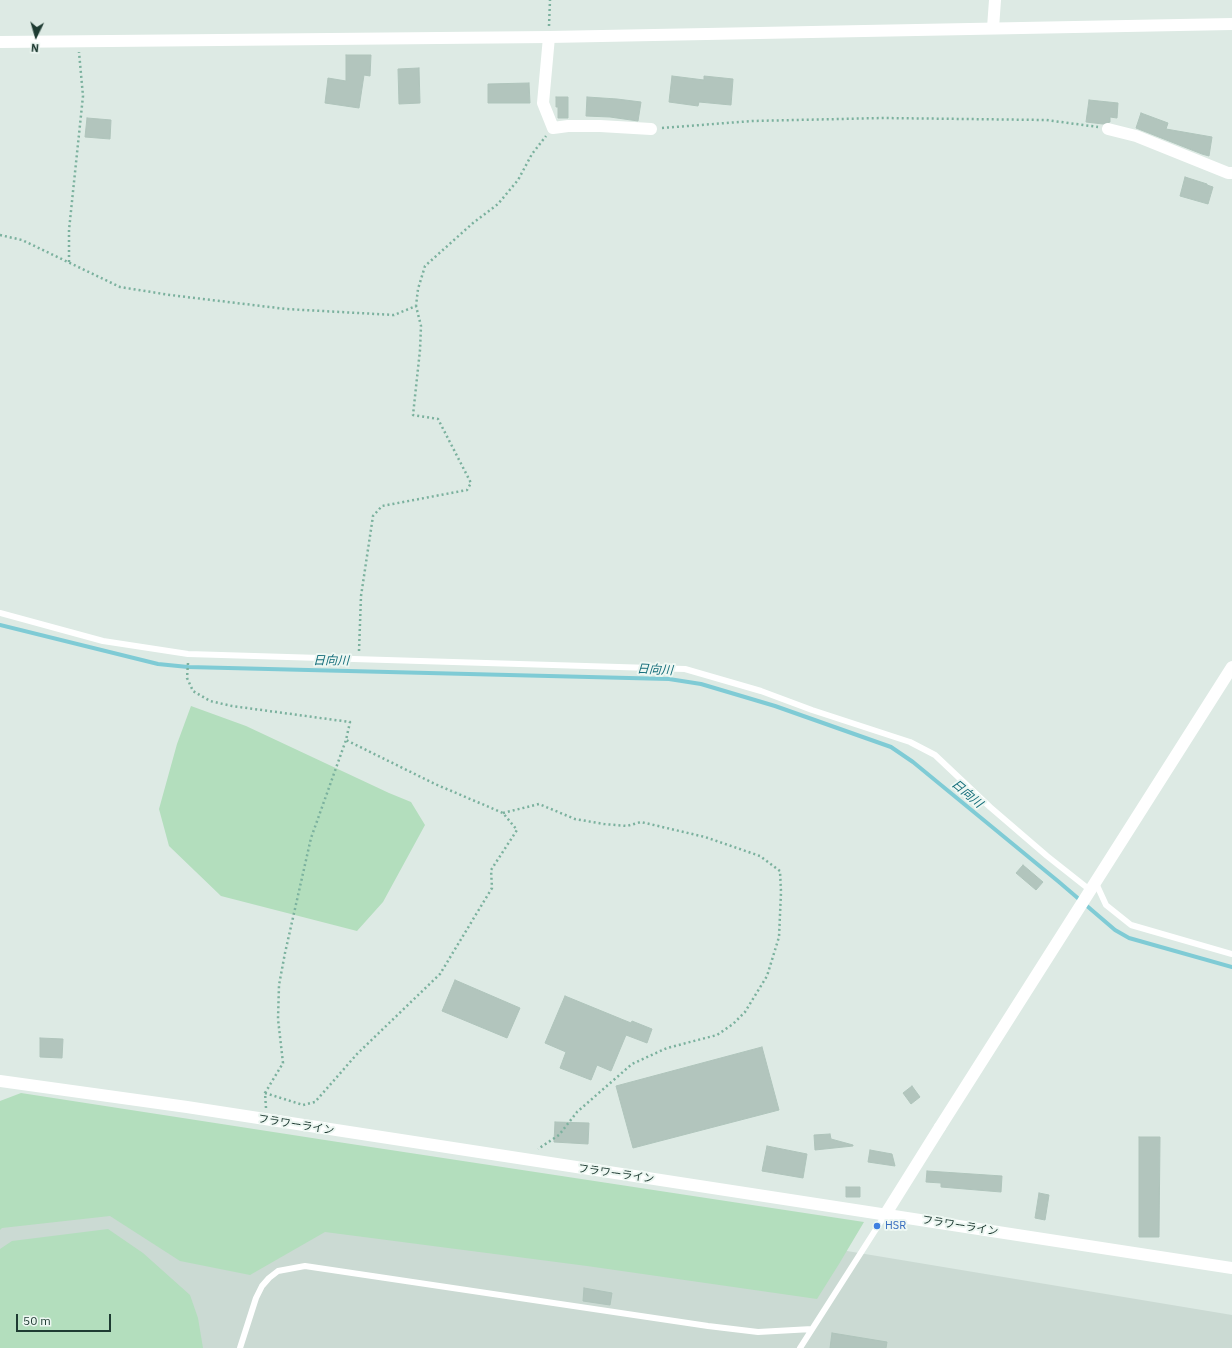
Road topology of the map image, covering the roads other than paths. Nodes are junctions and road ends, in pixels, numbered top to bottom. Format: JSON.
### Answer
{"nodes":[{"id":1,"x":995,"y":0,"type":"edge"},
{"id":2,"x":1232,"y":24,"type":"edge"},
{"id":3,"x":993,"y":28,"type":"junction"},
{"id":4,"x":549,"y":37,"type":"junction"},
{"id":5,"x":0,"y":42,"type":"edge"},
{"id":6,"x":651,"y":129,"type":"road end"},
{"id":7,"x":1108,"y":129,"type":"road end"},
{"id":8,"x":1232,"y":173,"type":"edge"},
{"id":9,"x":0,"y":613,"type":"edge"},
{"id":10,"x":1232,"y":667,"type":"edge"},
{"id":11,"x":1093,"y":886,"type":"junction"},
{"id":12,"x":1232,"y":954,"type":"edge"},
{"id":13,"x":0,"y":1081,"type":"edge"},
{"id":14,"x":885,"y":1215,"type":"junction"},
{"id":15,"x":1232,"y":1268,"type":"edge"},
{"id":16,"x":812,"y":1329,"type":"junction"},
{"id":17,"x":240,"y":1348,"type":"edge"},
{"id":18,"x":800,"y":1348,"type":"edge"}],
"edges":[{"from":1,"to":3,"type":"street"},
{"from":2,"to":3,"type":"street"},
{"from":3,"to":4,"type":"street"},
{"from":4,"to":5,"type":"street"},
{"from":4,"to":6,"type":"street"},
{"from":7,"to":8,"type":"street"},
{"from":9,"to":11,"type":"lane"},
{"from":10,"to":11,"type":"street"},
{"from":11,"to":12,"type":"lane"},
{"from":11,"to":14,"type":"street"},
{"from":13,"to":14,"type":"street","name":"フラワーライン"},
{"from":14,"to":15,"type":"street","name":"フラワーライン"},
{"from":14,"to":16,"type":"lane"},
{"from":16,"to":17,"type":"lane"},
{"from":16,"to":18,"type":"lane"}]}
